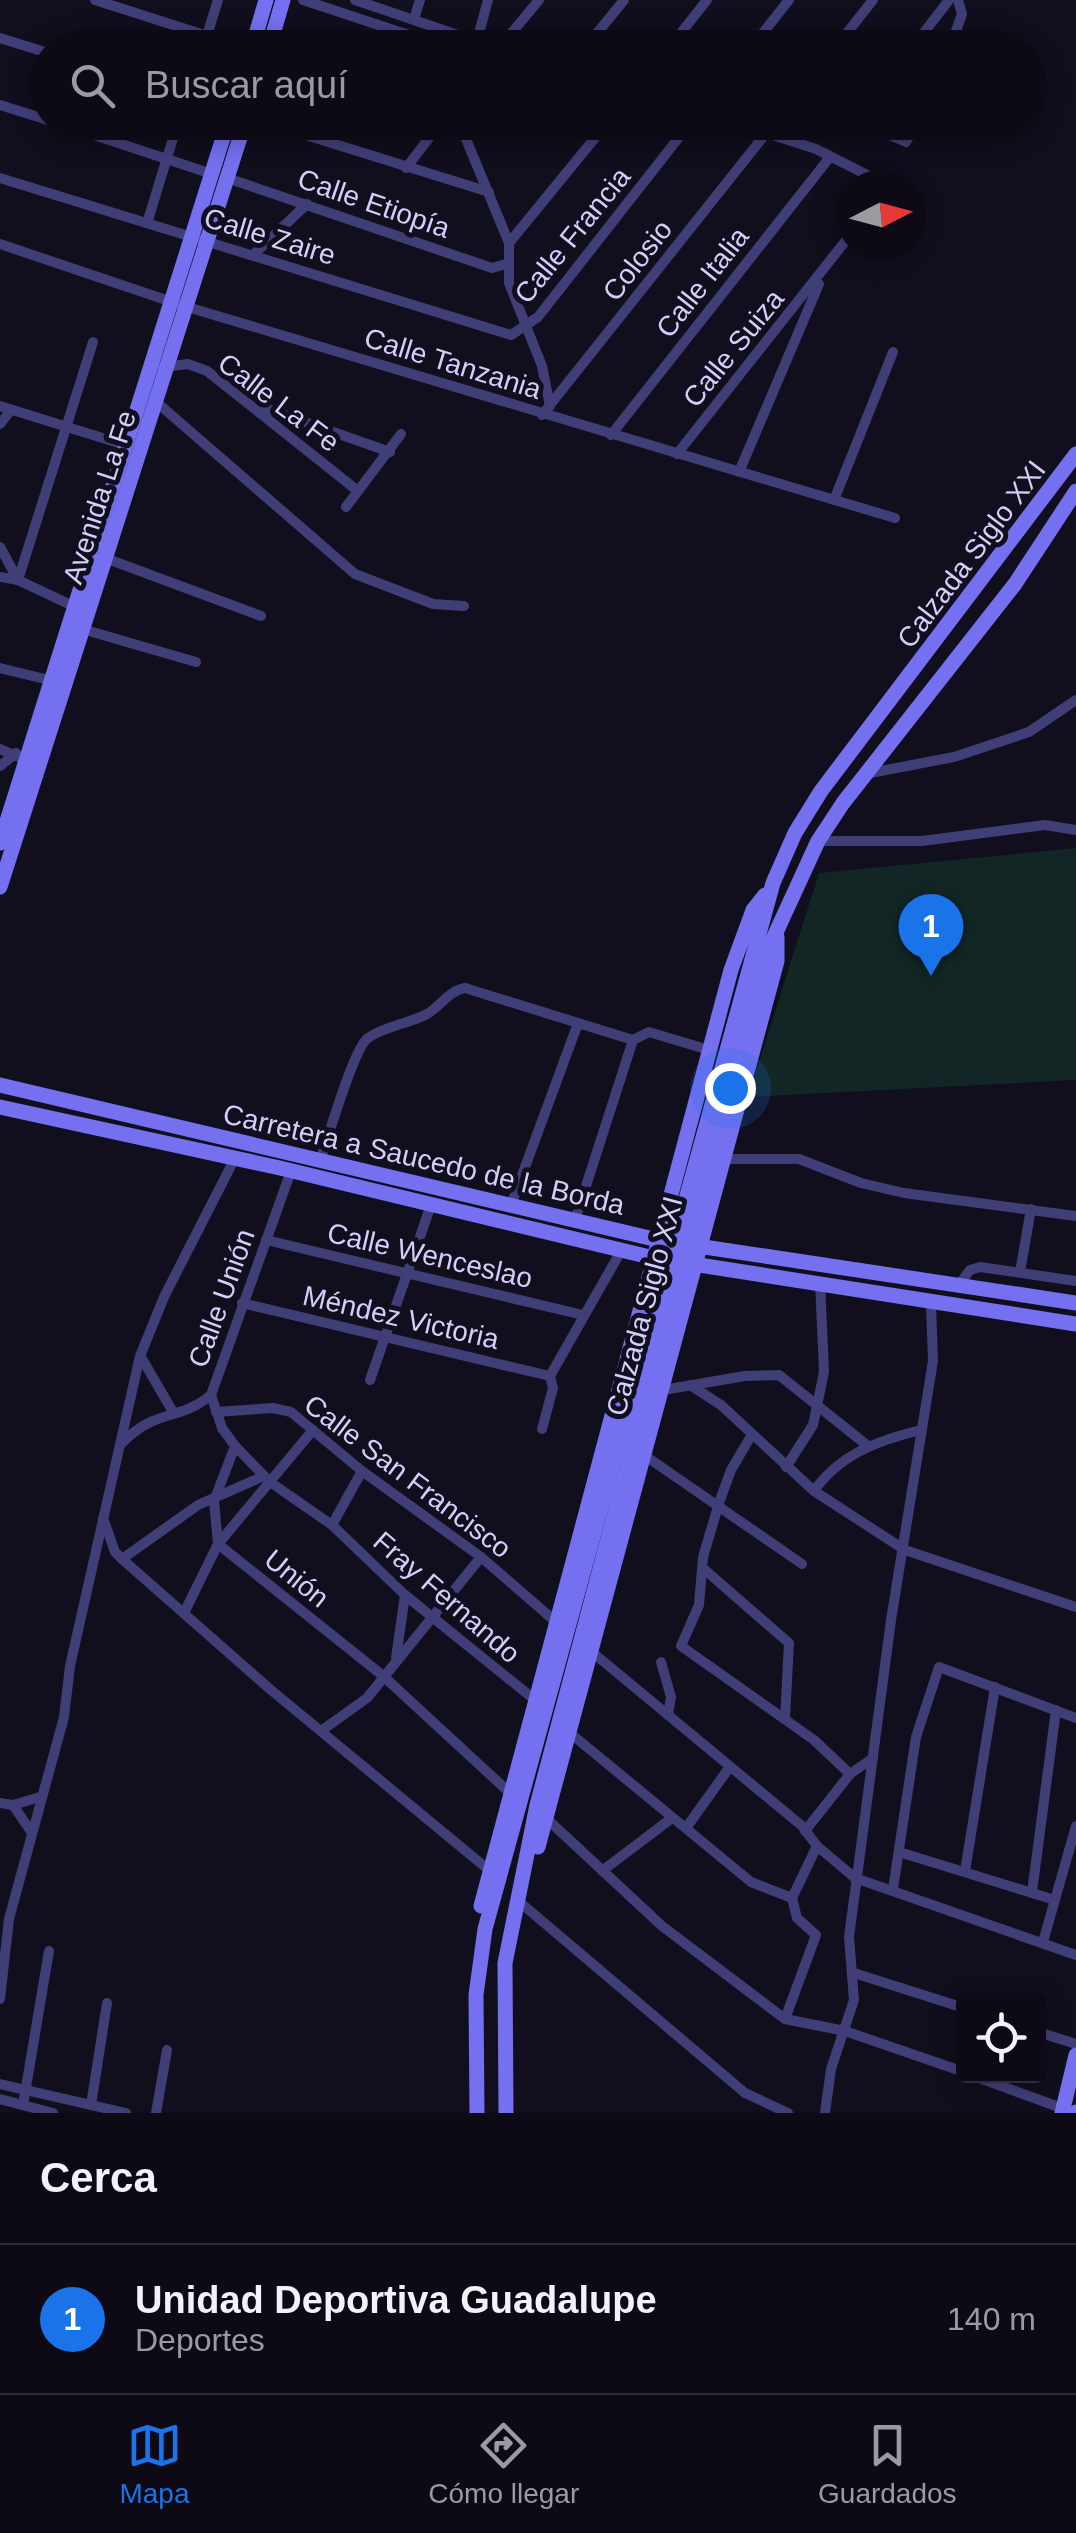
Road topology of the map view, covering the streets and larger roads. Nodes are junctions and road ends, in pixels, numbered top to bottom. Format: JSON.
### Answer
{"nodes":[{"id":1,"x":94,"y":0,"type":"edge"},
{"id":2,"x":218,"y":0,"type":"edge"},
{"id":3,"x":266,"y":0,"type":"edge"},
{"id":4,"x":284,"y":0,"type":"edge"},
{"id":5,"x":303,"y":0,"type":"edge"},
{"id":6,"x":355,"y":0,"type":"edge"},
{"id":7,"x":420,"y":0,"type":"edge"},
{"id":8,"x":488,"y":0,"type":"edge"},
{"id":9,"x":539,"y":0,"type":"edge"},
{"id":10,"x":624,"y":0,"type":"edge"},
{"id":11,"x":707,"y":0,"type":"edge"},
{"id":12,"x":789,"y":0,"type":"edge"},
{"id":13,"x":872,"y":0,"type":"edge"},
{"id":14,"x":949,"y":0,"type":"edge"},
{"id":15,"x":958,"y":0,"type":"edge"},
{"id":16,"x":414,"y":19,"type":"junction"},
{"id":17,"x":192,"y":30,"type":"edge"},
{"id":18,"x":209,"y":30,"type":"edge"},
{"id":19,"x":255,"y":30,"type":"edge"},
{"id":20,"x":275,"y":30,"type":"edge"},
{"id":21,"x":394,"y":30,"type":"edge"},
{"id":22,"x":442,"y":30,"type":"edge"},
{"id":23,"x":480,"y":30,"type":"edge"},
{"id":24,"x":513,"y":30,"type":"edge"},
{"id":25,"x":600,"y":30,"type":"edge"},
{"id":26,"x":683,"y":30,"type":"edge"},
{"id":27,"x":765,"y":30,"type":"edge"},
{"id":28,"x":849,"y":30,"type":"edge"},
{"id":29,"x":926,"y":30,"type":"edge"},
{"id":30,"x":956,"y":30,"type":"edge"},
{"id":31,"x":0,"y":38,"type":"edge"},
{"id":32,"x":30,"y":47,"type":"edge"},
{"id":33,"x":0,"y":105,"type":"edge"},
{"id":34,"x":30,"y":114,"type":"edge"},
{"id":35,"x":110,"y":140,"type":"edge"},
{"id":36,"x":172,"y":140,"type":"edge"},
{"id":37,"x":225,"y":140,"type":"edge"},
{"id":38,"x":237,"y":140,"type":"edge"},
{"id":39,"x":320,"y":140,"type":"edge"},
{"id":40,"x":427,"y":140,"type":"edge"},
{"id":41,"x":467,"y":140,"type":"edge"},
{"id":42,"x":593,"y":140,"type":"edge"},
{"id":43,"x":677,"y":140,"type":"edge"},
{"id":44,"x":760,"y":140,"type":"edge"},
{"id":45,"x":785,"y":140,"type":"edge"},
{"id":46,"x":830,"y":157,"type":"junction"},
{"id":47,"x":166,"y":158,"type":"junction"},
{"id":48,"x":406,"y":168,"type":"junction"},
{"id":49,"x":858,"y":170,"type":"edge"},
{"id":50,"x":220,"y":176,"type":"junction"},
{"id":51,"x":0,"y":178,"type":"edge"},
{"id":52,"x":489,"y":192,"type":"junction"},
{"id":53,"x":307,"y":204,"type":"junction"},
{"id":54,"x":148,"y":220,"type":"junction"},
{"id":55,"x":200,"y":238,"type":"junction"},
{"id":56,"x":509,"y":243,"type":"junction"},
{"id":57,"x":0,"y":244,"type":"edge"},
{"id":58,"x":254,"y":254,"type":"junction"},
{"id":59,"x":836,"y":255,"type":"edge"},
{"id":60,"x":506,"y":264,"type":"junction"},
{"id":61,"x":825,"y":270,"type":"junction"},
{"id":62,"x":178,"y":303,"type":"junction"},
{"id":63,"x":525,"y":329,"type":"junction"},
{"id":64,"x":93,"y":342,"type":"dead end"},
{"id":65,"x":893,"y":352,"type":"dead end"},
{"id":66,"x":159,"y":367,"type":"junction"},
{"id":67,"x":144,"y":388,"type":"junction"},
{"id":68,"x":156,"y":403,"type":"junction"},
{"id":69,"x":5,"y":408,"type":"edge"},
{"id":70,"x":546,"y":410,"type":"junction"},
{"id":71,"x":260,"y":412,"type":"junction"},
{"id":72,"x":0,"y":424,"type":"edge"},
{"id":73,"x":64,"y":427,"type":"junction"},
{"id":74,"x":401,"y":434,"type":"dead end"},
{"id":75,"x":610,"y":435,"type":"junction"},
{"id":76,"x":125,"y":446,"type":"junction"},
{"id":77,"x":390,"y":452,"type":"junction"},
{"id":78,"x":677,"y":454,"type":"junction"},
{"id":79,"x":1076,"y":454,"type":"edge"},
{"id":80,"x":739,"y":472,"type":"junction"},
{"id":81,"x":358,"y":491,"type":"junction"},
{"id":82,"x":1076,"y":491,"type":"edge"},
{"id":83,"x":834,"y":500,"type":"junction"},
{"id":84,"x":346,"y":507,"type":"dead end"},
{"id":85,"x":894,"y":518,"type":"dead end"},
{"id":86,"x":0,"y":547,"type":"edge"},
{"id":87,"x":104,"y":558,"type":"junction"},
{"id":88,"x":0,"y":577,"type":"edge"},
{"id":89,"x":18,"y":580,"type":"junction"},
{"id":90,"x":73,"y":606,"type":"junction"},
{"id":91,"x":464,"y":606,"type":"dead end"},
{"id":92,"x":261,"y":616,"type":"dead end"},
{"id":93,"x":82,"y":629,"type":"junction"},
{"id":94,"x":196,"y":662,"type":"dead end"},
{"id":95,"x":0,"y":668,"type":"edge"},
{"id":96,"x":49,"y":680,"type":"junction"},
{"id":97,"x":1076,"y":700,"type":"edge"},
{"id":98,"x":0,"y":749,"type":"edge"},
{"id":99,"x":27,"y":760,"type":"junction"},
{"id":100,"x":0,"y":766,"type":"edge"},
{"id":101,"x":864,"y":774,"type":"junction"},
{"id":102,"x":1076,"y":830,"type":"edge"},
{"id":103,"x":818,"y":841,"type":"junction"},
{"id":104,"x":0,"y":843,"type":"edge"},
{"id":105,"x":773,"y":883,"type":"junction"},
{"id":106,"x":0,"y":888,"type":"edge"},
{"id":107,"x":778,"y":934,"type":"junction"},
{"id":108,"x":742,"y":1010,"type":"junction"},
{"id":109,"x":577,"y":1026,"type":"junction"},
{"id":110,"x":632,"y":1040,"type":"junction"},
{"id":111,"x":709,"y":1050,"type":"junction"},
{"id":112,"x":0,"y":1085,"type":"edge"},
{"id":113,"x":0,"y":1107,"type":"edge"},
{"id":114,"x":235,"y":1158,"type":"junction"},
{"id":115,"x":722,"y":1160,"type":"junction"},
{"id":116,"x":320,"y":1161,"type":"junction"},
{"id":117,"x":291,"y":1171,"type":"junction"},
{"id":118,"x":672,"y":1185,"type":"junction"},
{"id":119,"x":710,"y":1201,"type":"junction"},
{"id":120,"x":512,"y":1205,"type":"junction"},
{"id":121,"x":431,"y":1206,"type":"junction"},
{"id":122,"x":1031,"y":1209,"type":"junction"},
{"id":123,"x":1076,"y":1216,"type":"edge"},
{"id":124,"x":575,"y":1220,"type":"junction"},
{"id":125,"x":266,"y":1240,"type":"junction"},
{"id":126,"x":658,"y":1240,"type":"junction"},
{"id":127,"x":698,"y":1246,"type":"junction"},
{"id":128,"x":621,"y":1251,"type":"junction"},
{"id":129,"x":654,"y":1258,"type":"junction"},
{"id":130,"x":692,"y":1265,"type":"junction"},
{"id":131,"x":1020,"y":1272,"type":"junction"},
{"id":132,"x":407,"y":1274,"type":"junction"},
{"id":133,"x":820,"y":1282,"type":"junction"},
{"id":134,"x":1076,"y":1282,"type":"edge"},
{"id":135,"x":956,"y":1287,"type":"junction"},
{"id":136,"x":644,"y":1294,"type":"junction"},
{"id":137,"x":684,"y":1298,"type":"junction"},
{"id":138,"x":242,"y":1302,"type":"junction"},
{"id":139,"x":1076,"y":1303,"type":"edge"},
{"id":140,"x":931,"y":1304,"type":"junction"},
{"id":141,"x":584,"y":1315,"type":"junction"},
{"id":142,"x":1076,"y":1324,"type":"edge"},
{"id":143,"x":384,"y":1335,"type":"junction"},
{"id":144,"x":140,"y":1356,"type":"junction"},
{"id":145,"x":550,"y":1376,"type":"junction"},
{"id":146,"x":370,"y":1380,"type":"dead end"},
{"id":147,"x":690,"y":1385,"type":"junction"},
{"id":148,"x":663,"y":1390,"type":"junction"},
{"id":149,"x":211,"y":1394,"type":"junction"},
{"id":150,"x":816,"y":1406,"type":"junction"},
{"id":151,"x":173,"y":1412,"type":"junction"},
{"id":152,"x":216,"y":1412,"type":"junction"},
{"id":153,"x":542,"y":1429,"type":"dead end"},
{"id":154,"x":313,"y":1430,"type":"junction"},
{"id":155,"x":921,"y":1430,"type":"junction"},
{"id":156,"x":751,"y":1436,"type":"junction"},
{"id":157,"x":120,"y":1445,"type":"junction"},
{"id":158,"x":235,"y":1446,"type":"junction"},
{"id":159,"x":868,"y":1446,"type":"junction"},
{"id":160,"x":644,"y":1455,"type":"junction"},
{"id":161,"x":786,"y":1467,"type":"junction"},
{"id":162,"x":362,"y":1471,"type":"junction"},
{"id":163,"x":267,"y":1479,"type":"junction"},
{"id":164,"x":814,"y":1491,"type":"junction"},
{"id":165,"x":214,"y":1501,"type":"junction"},
{"id":166,"x":719,"y":1503,"type":"junction"},
{"id":167,"x":103,"y":1518,"type":"junction"},
{"id":168,"x":332,"y":1525,"type":"junction"},
{"id":169,"x":218,"y":1544,"type":"junction"},
{"id":170,"x":905,"y":1550,"type":"junction"},
{"id":171,"x":481,"y":1558,"type":"junction"},
{"id":172,"x":122,"y":1559,"type":"junction"},
{"id":173,"x":802,"y":1564,"type":"dead end"},
{"id":174,"x":705,"y":1570,"type":"junction"},
{"id":175,"x":405,"y":1595,"type":"junction"},
{"id":176,"x":1076,"y":1607,"type":"edge"},
{"id":177,"x":184,"y":1613,"type":"junction"},
{"id":178,"x":432,"y":1618,"type":"junction"},
{"id":179,"x":556,"y":1622,"type":"junction"},
{"id":180,"x":592,"y":1652,"type":"junction"},
{"id":181,"x":396,"y":1659,"type":"junction"},
{"id":182,"x":661,"y":1662,"type":"dead end"},
{"id":183,"x":382,"y":1675,"type":"junction"},
{"id":184,"x":995,"y":1688,"type":"junction"},
{"id":185,"x":535,"y":1700,"type":"junction"},
{"id":186,"x":1056,"y":1710,"type":"junction"},
{"id":187,"x":668,"y":1714,"type":"junction"},
{"id":188,"x":1076,"y":1718,"type":"edge"},
{"id":189,"x":785,"y":1719,"type":"junction"},
{"id":190,"x":321,"y":1730,"type":"junction"},
{"id":191,"x":556,"y":1730,"type":"junction"},
{"id":192,"x":873,"y":1758,"type":"junction"},
{"id":193,"x":729,"y":1768,"type":"junction"},
{"id":194,"x":850,"y":1774,"type":"junction"},
{"id":195,"x":510,"y":1793,"type":"junction"},
{"id":196,"x":40,"y":1798,"type":"junction"},
{"id":197,"x":0,"y":1803,"type":"edge"},
{"id":198,"x":13,"y":1805,"type":"junction"},
{"id":199,"x":546,"y":1818,"type":"junction"},
{"id":200,"x":672,"y":1818,"type":"junction"},
{"id":201,"x":1076,"y":1826,"type":"edge"},
{"id":202,"x":686,"y":1828,"type":"junction"},
{"id":203,"x":805,"y":1831,"type":"junction"},
{"id":204,"x":32,"y":1833,"type":"junction"},
{"id":205,"x":817,"y":1846,"type":"junction"},
{"id":206,"x":899,"y":1852,"type":"junction"},
{"id":207,"x":602,"y":1870,"type":"junction"},
{"id":208,"x":490,"y":1871,"type":"junction"},
{"id":209,"x":966,"y":1871,"type":"junction"},
{"id":210,"x":523,"y":1877,"type":"junction"},
{"id":211,"x":856,"y":1878,"type":"junction"},
{"id":212,"x":893,"y":1890,"type":"junction"},
{"id":213,"x":1032,"y":1892,"type":"junction"},
{"id":214,"x":516,"y":1898,"type":"junction"},
{"id":215,"x":792,"y":1898,"type":"junction"},
{"id":216,"x":1055,"y":1900,"type":"junction"},
{"id":217,"x":0,"y":1908,"type":"edge"},
{"id":218,"x":9,"y":1919,"type":"junction"},
{"id":219,"x":1042,"y":1942,"type":"junction"},
{"id":220,"x":49,"y":1951,"type":"dead end"},
{"id":221,"x":1076,"y":1955,"type":"edge"},
{"id":222,"x":3,"y":1966,"type":"edge"},
{"id":223,"x":478,"y":1966,"type":"junction"},
{"id":224,"x":854,"y":1973,"type":"junction"},
{"id":225,"x":0,"y":1999,"type":"edge"},
{"id":226,"x":107,"y":2002,"type":"dead end"},
{"id":227,"x":956,"y":2005,"type":"edge"},
{"id":228,"x":785,"y":2018,"type":"junction"},
{"id":229,"x":845,"y":2031,"type":"junction"},
{"id":230,"x":1046,"y":2035,"type":"edge"},
{"id":231,"x":1076,"y":2044,"type":"edge"},
{"id":232,"x":167,"y":2050,"type":"dead end"},
{"id":233,"x":1076,"y":2055,"type":"edge"},
{"id":234,"x":956,"y":2069,"type":"edge"},
{"id":235,"x":994,"y":2083,"type":"edge"},
{"id":236,"x":0,"y":2084,"type":"edge"},
{"id":237,"x":26,"y":2090,"type":"junction"},
{"id":238,"x":55,"y":2098,"type":"junction"},
{"id":239,"x":0,"y":2099,"type":"edge"},
{"id":240,"x":23,"y":2105,"type":"junction"},
{"id":241,"x":91,"y":2105,"type":"junction"},
{"id":242,"x":1069,"y":2112,"type":"edge"},
{"id":243,"x":52,"y":2113,"type":"edge"},
{"id":244,"x":126,"y":2113,"type":"edge"},
{"id":245,"x":156,"y":2113,"type":"edge"},
{"id":246,"x":477,"y":2113,"type":"edge"},
{"id":247,"x":506,"y":2113,"type":"edge"},
{"id":248,"x":788,"y":2113,"type":"edge"},
{"id":249,"x":825,"y":2113,"type":"edge"}],
"edges":[{"from":1,"to":17,"type":"street"},
{"from":2,"to":18,"type":"street"},
{"from":3,"to":19,"type":"street"},
{"from":4,"to":20,"type":"street"},
{"from":5,"to":21,"type":"street"},
{"from":6,"to":16,"type":"street"},
{"from":7,"to":16,"type":"street"},
{"from":8,"to":23,"type":"street"},
{"from":9,"to":24,"type":"street"},
{"from":10,"to":25,"type":"street"},
{"from":11,"to":26,"type":"street"},
{"from":12,"to":27,"type":"street"},
{"from":13,"to":28,"type":"street"},
{"from":14,"to":29,"type":"street"},
{"from":15,"to":30,"type":"street"},
{"from":16,"to":22,"type":"street"},
{"from":31,"to":32,"type":"street"},
{"from":33,"to":34,"type":"street"},
{"from":35,"to":47,"type":"street","name":"Calle Etiopía"},
{"from":36,"to":47,"type":"street"},
{"from":37,"to":50,"type":"street","name":"Avenida La Fe"},
{"from":38,"to":50,"type":"street","name":"Avenida La Fe"},
{"from":39,"to":48,"type":"street"},
{"from":40,"to":48,"type":"street"},
{"from":41,"to":52,"type":"street"},
{"from":42,"to":56,"type":"street"},
{"from":43,"to":63,"type":"street","name":"Calle Francia"},
{"from":44,"to":70,"type":"street","name":"Colosio"},
{"from":45,"to":46,"type":"street"},
{"from":46,"to":49,"type":"street"},
{"from":46,"to":75,"type":"street","name":"Calle Italia"},
{"from":47,"to":50,"type":"street","name":"Calle Etiopía"},
{"from":47,"to":54,"type":"street"},
{"from":48,"to":52,"type":"street"},
{"from":50,"to":53,"type":"street","name":"Calle Etiopía"},
{"from":50,"to":55,"type":"street","name":"Avenida La Fe"},
{"from":51,"to":54,"type":"street","name":"Calle Zaire"},
{"from":52,"to":56,"type":"street"},
{"from":53,"to":58,"type":"street"},
{"from":53,"to":60,"type":"street","name":"Calle Etiopía"},
{"from":54,"to":55,"type":"street","name":"Calle Zaire"},
{"from":55,"to":58,"type":"street","name":"Calle Zaire"},
{"from":55,"to":62,"type":"street","name":"Avenida La Fe"},
{"from":56,"to":60,"type":"street"},
{"from":57,"to":62,"type":"street","name":"Calle Tanzania"},
{"from":58,"to":63,"type":"street","name":"Calle Zaire"},
{"from":59,"to":61,"type":"street","name":"Calle Suiza"},
{"from":60,"to":63,"type":"street"},
{"from":61,"to":78,"type":"street","name":"Calle Suiza"},
{"from":61,"to":80,"type":"street","name":"Calle Suiza"},
{"from":62,"to":66,"type":"street","name":"Avenida La Fe"},
{"from":62,"to":70,"type":"street","name":"Calle Tanzania"},
{"from":63,"to":70,"type":"street"},
{"from":64,"to":73,"type":"street"},
{"from":65,"to":83,"type":"street"},
{"from":66,"to":67,"type":"street","name":"Avenida La Fe"},
{"from":66,"to":68,"type":"street","name":"Avenida La Fe"},
{"from":66,"to":71,"type":"street","name":"Calle La Fe"},
{"from":67,"to":68,"type":"street"},
{"from":67,"to":76,"type":"street","name":"Avenida La Fe"},
{"from":68,"to":87,"type":"street","name":"Avenida La Fe"},
{"from":68,"to":91,"type":"street"},
{"from":69,"to":72,"type":"street"},
{"from":69,"to":73,"type":"street"},
{"from":70,"to":75,"type":"street","name":"Calle Tanzania"},
{"from":71,"to":77,"type":"street"},
{"from":71,"to":81,"type":"street","name":"Calle La Fe"},
{"from":73,"to":76,"type":"street"},
{"from":73,"to":89,"type":"street"},
{"from":74,"to":77,"type":"street"},
{"from":75,"to":78,"type":"street","name":"Calle Tanzania"},
{"from":76,"to":90,"type":"street","name":"Avenida La Fe"},
{"from":77,"to":81,"type":"street"},
{"from":78,"to":80,"type":"street","name":"Calle Tanzania"},
{"from":79,"to":105,"type":"street","name":"Calzada Siglo XXI"},
{"from":80,"to":83,"type":"street","name":"Calle Tanzania"},
{"from":81,"to":84,"type":"street"},
{"from":82,"to":101,"type":"street","name":"Calzada Siglo XXI"},
{"from":83,"to":85,"type":"street","name":"Calle Tanzania"},
{"from":86,"to":89,"type":"street"},
{"from":87,"to":92,"type":"street"},
{"from":87,"to":93,"type":"street","name":"Avenida La Fe"},
{"from":88,"to":89,"type":"street"},
{"from":89,"to":90,"type":"street"},
{"from":90,"to":96,"type":"street","name":"Avenida La Fe"},
{"from":93,"to":94,"type":"street"},
{"from":93,"to":99,"type":"street","name":"Avenida La Fe"},
{"from":95,"to":96,"type":"street"},
{"from":96,"to":99,"type":"street","name":"Avenida La Fe"},
{"from":97,"to":101,"type":"street"},
{"from":98,"to":99,"type":"street"},
{"from":99,"to":100,"type":"street"},
{"from":99,"to":104,"type":"street","name":"Avenida La Fe"},
{"from":99,"to":106,"type":"street","name":"Avenida La Fe"},
{"from":101,"to":103,"type":"street","name":"Calzada Siglo XXI"},
{"from":102,"to":103,"type":"street"},
{"from":103,"to":107,"type":"street","name":"Calzada Siglo XXI"},
{"from":105,"to":108,"type":"street","name":"Calzada Siglo XXI"},
{"from":105,"to":111,"type":"street","name":"Calzada Siglo XXI"},
{"from":107,"to":108,"type":"street","name":"Calzada Siglo XXI"},
{"from":107,"to":115,"type":"street"},
{"from":108,"to":191,"type":"street","name":"Calzada Siglo XXI"},
{"from":108,"to":191,"type":"street","name":"Calzada Siglo XXI"},
{"from":109,"to":110,"type":"street"},
{"from":109,"to":116,"type":"street"},
{"from":109,"to":120,"type":"street"},
{"from":110,"to":111,"type":"street"},
{"from":110,"to":124,"type":"street"},
{"from":111,"to":118,"type":"street","name":"Calzada Siglo XXI"},
{"from":112,"to":116,"type":"street","name":"Carretera a Saucedo de la Borda"},
{"from":113,"to":114,"type":"street","name":"Carretera a Saucedo de la Borda"},
{"from":114,"to":117,"type":"street","name":"Carretera a Saucedo de la Borda"},
{"from":114,"to":144,"type":"street"},
{"from":115,"to":119,"type":"street"},
{"from":115,"to":122,"type":"street"},
{"from":116,"to":120,"type":"street","name":"Carretera a Saucedo de la Borda"},
{"from":117,"to":121,"type":"street","name":"Carretera a Saucedo de la Borda"},
{"from":117,"to":125,"type":"street","name":"Calle Unión"},
{"from":118,"to":119,"type":"street"},
{"from":118,"to":126,"type":"street","name":"Calzada Siglo XXI"},
{"from":119,"to":127,"type":"street"},
{"from":120,"to":124,"type":"street","name":"Carretera a Saucedo de la Borda"},
{"from":121,"to":128,"type":"street","name":"Carretera a Saucedo de la Borda"},
{"from":121,"to":132,"type":"street"},
{"from":122,"to":123,"type":"street"},
{"from":122,"to":131,"type":"street"},
{"from":124,"to":126,"type":"street","name":"Carretera a Saucedo de la Borda"},
{"from":125,"to":132,"type":"street","name":"Calle Wenceslao"},
{"from":125,"to":138,"type":"street","name":"Calle Unión"},
{"from":126,"to":127,"type":"street","name":"Carretera a Saucedo de la Borda"},
{"from":126,"to":129,"type":"street","name":"Calzada Siglo XXI"},
{"from":127,"to":130,"type":"street"},
{"from":127,"to":135,"type":"street","name":"Carretera a Saucedo de la Borda"},
{"from":128,"to":129,"type":"street","name":"Carretera a Saucedo de la Borda"},
{"from":128,"to":141,"type":"street"},
{"from":129,"to":130,"type":"street","name":"Carretera a Saucedo de la Borda"},
{"from":129,"to":136,"type":"street","name":"Calzada Siglo XXI"},
{"from":130,"to":133,"type":"street","name":"Carretera a Saucedo de la Borda"},
{"from":130,"to":137,"type":"street"},
{"from":131,"to":134,"type":"street"},
{"from":131,"to":135,"type":"street"},
{"from":132,"to":141,"type":"street","name":"Calle Wenceslao"},
{"from":132,"to":143,"type":"street"},
{"from":133,"to":140,"type":"street","name":"Carretera a Saucedo de la Borda"},
{"from":133,"to":150,"type":"street"},
{"from":135,"to":139,"type":"street","name":"Carretera a Saucedo de la Borda"},
{"from":136,"to":137,"type":"street"},
{"from":136,"to":179,"type":"street","name":"Calzada Siglo XXI"},
{"from":137,"to":148,"type":"street"},
{"from":138,"to":143,"type":"street","name":"Méndez Victoria"},
{"from":138,"to":149,"type":"street","name":"Calle Unión"},
{"from":140,"to":142,"type":"street","name":"Carretera a Saucedo de la Borda"},
{"from":140,"to":155,"type":"street"},
{"from":141,"to":145,"type":"street"},
{"from":143,"to":145,"type":"street","name":"Méndez Victoria"},
{"from":143,"to":146,"type":"street"},
{"from":144,"to":151,"type":"street"},
{"from":144,"to":157,"type":"street"},
{"from":145,"to":153,"type":"street"},
{"from":147,"to":148,"type":"street"},
{"from":147,"to":150,"type":"street"},
{"from":147,"to":156,"type":"street"},
{"from":148,"to":160,"type":"street"},
{"from":149,"to":151,"type":"street","name":"Calle Unión"},
{"from":149,"to":152,"type":"street","name":"Fray Fernando"},
{"from":150,"to":159,"type":"street"},
{"from":150,"to":161,"type":"street"},
{"from":151,"to":157,"type":"street","name":"Calle Unión"},
{"from":152,"to":154,"type":"street","name":"Calle San Francisco"},
{"from":152,"to":158,"type":"street","name":"Fray Fernando"},
{"from":154,"to":162,"type":"street","name":"Calle San Francisco"},
{"from":154,"to":163,"type":"street"},
{"from":155,"to":159,"type":"street"},
{"from":155,"to":170,"type":"street"},
{"from":156,"to":161,"type":"street"},
{"from":156,"to":166,"type":"street"},
{"from":157,"to":167,"type":"street"},
{"from":158,"to":163,"type":"street","name":"Fray Fernando"},
{"from":158,"to":165,"type":"street"},
{"from":159,"to":164,"type":"street"},
{"from":160,"to":166,"type":"street"},
{"from":160,"to":180,"type":"street"},
{"from":161,"to":164,"type":"street"},
{"from":162,"to":168,"type":"street"},
{"from":162,"to":171,"type":"street","name":"Calle San Francisco"},
{"from":163,"to":165,"type":"street"},
{"from":163,"to":168,"type":"street","name":"Fray Fernando"},
{"from":163,"to":169,"type":"street"},
{"from":164,"to":170,"type":"street"},
{"from":165,"to":169,"type":"street"},
{"from":165,"to":172,"type":"street"},
{"from":166,"to":173,"type":"street"},
{"from":166,"to":174,"type":"street"},
{"from":167,"to":172,"type":"street"},
{"from":167,"to":196,"type":"street"},
{"from":168,"to":175,"type":"street","name":"Fray Fernando"},
{"from":169,"to":177,"type":"street"},
{"from":169,"to":183,"type":"street","name":"Unión"},
{"from":170,"to":176,"type":"street"},
{"from":170,"to":192,"type":"street"},
{"from":171,"to":178,"type":"street"},
{"from":171,"to":179,"type":"street","name":"Calle San Francisco"},
{"from":172,"to":177,"type":"street"},
{"from":174,"to":189,"type":"street"},
{"from":174,"to":189,"type":"street"},
{"from":175,"to":178,"type":"street","name":"Fray Fernando"},
{"from":175,"to":181,"type":"street"},
{"from":177,"to":190,"type":"street"},
{"from":178,"to":181,"type":"street"},
{"from":178,"to":185,"type":"street","name":"Fray Fernando"},
{"from":179,"to":185,"type":"street","name":"Calzada Siglo XXI"},
{"from":180,"to":187,"type":"street"},
{"from":180,"to":191,"type":"street"},
{"from":181,"to":183,"type":"street"},
{"from":182,"to":187,"type":"street"},
{"from":183,"to":190,"type":"street"},
{"from":183,"to":195,"type":"street","name":"Unión"},
{"from":184,"to":186,"type":"street"},
{"from":184,"to":206,"type":"street"},
{"from":184,"to":209,"type":"street"},
{"from":185,"to":195,"type":"street","name":"Calzada Siglo XXI"},
{"from":186,"to":188,"type":"street"},
{"from":186,"to":213,"type":"street"},
{"from":187,"to":193,"type":"street"},
{"from":189,"to":194,"type":"street"},
{"from":190,"to":208,"type":"street"},
{"from":191,"to":199,"type":"street"},
{"from":191,"to":200,"type":"street"},
{"from":191,"to":210,"type":"street","name":"Calzada Siglo XXI"},
{"from":191,"to":223,"type":"street","name":"Calzada Siglo XXI"},
{"from":192,"to":194,"type":"street"},
{"from":192,"to":211,"type":"street"},
{"from":193,"to":202,"type":"street"},
{"from":193,"to":203,"type":"street"},
{"from":194,"to":203,"type":"street"},
{"from":195,"to":208,"type":"street","name":"Calzada Siglo XXI"},
{"from":196,"to":198,"type":"street"},
{"from":196,"to":204,"type":"street"},
{"from":197,"to":198,"type":"street"},
{"from":198,"to":204,"type":"street"},
{"from":199,"to":207,"type":"street"},
{"from":199,"to":210,"type":"street"},
{"from":200,"to":202,"type":"street"},
{"from":200,"to":207,"type":"street"},
{"from":201,"to":216,"type":"street"},
{"from":202,"to":215,"type":"street"},
{"from":203,"to":205,"type":"street"},
{"from":204,"to":218,"type":"street"},
{"from":205,"to":211,"type":"street"},
{"from":205,"to":215,"type":"street"},
{"from":206,"to":209,"type":"street"},
{"from":206,"to":212,"type":"street"},
{"from":207,"to":228,"type":"street"},
{"from":208,"to":223,"type":"street","name":"Calzada Siglo XXI"},
{"from":209,"to":213,"type":"street"},
{"from":210,"to":214,"type":"street","name":"Calzada Siglo XXI"},
{"from":211,"to":212,"type":"street"},
{"from":211,"to":224,"type":"street"},
{"from":212,"to":219,"type":"street"},
{"from":213,"to":216,"type":"street"},
{"from":214,"to":247,"type":"street","name":"Calzada Siglo XXI"},
{"from":214,"to":248,"type":"street"},
{"from":215,"to":228,"type":"street"},
{"from":216,"to":219,"type":"street"},
{"from":217,"to":218,"type":"street"},
{"from":218,"to":222,"type":"street"},
{"from":219,"to":221,"type":"street"},
{"from":220,"to":237,"type":"street"},
{"from":222,"to":225,"type":"street"},
{"from":223,"to":246,"type":"street","name":"Calzada Siglo XXI"},
{"from":224,"to":227,"type":"street"},
{"from":224,"to":229,"type":"street"},
{"from":226,"to":241,"type":"street"},
{"from":228,"to":229,"type":"street"},
{"from":229,"to":234,"type":"street"},
{"from":229,"to":249,"type":"street"},
{"from":230,"to":231,"type":"street"},
{"from":232,"to":245,"type":"street"},
{"from":233,"to":242,"type":"street"},
{"from":235,"to":242,"type":"street"},
{"from":236,"to":237,"type":"street"},
{"from":237,"to":238,"type":"street"},
{"from":237,"to":240,"type":"street"},
{"from":238,"to":241,"type":"street"},
{"from":238,"to":243,"type":"street"},
{"from":239,"to":240,"type":"street"},
{"from":240,"to":243,"type":"street"},
{"from":241,"to":244,"type":"street"}]}
